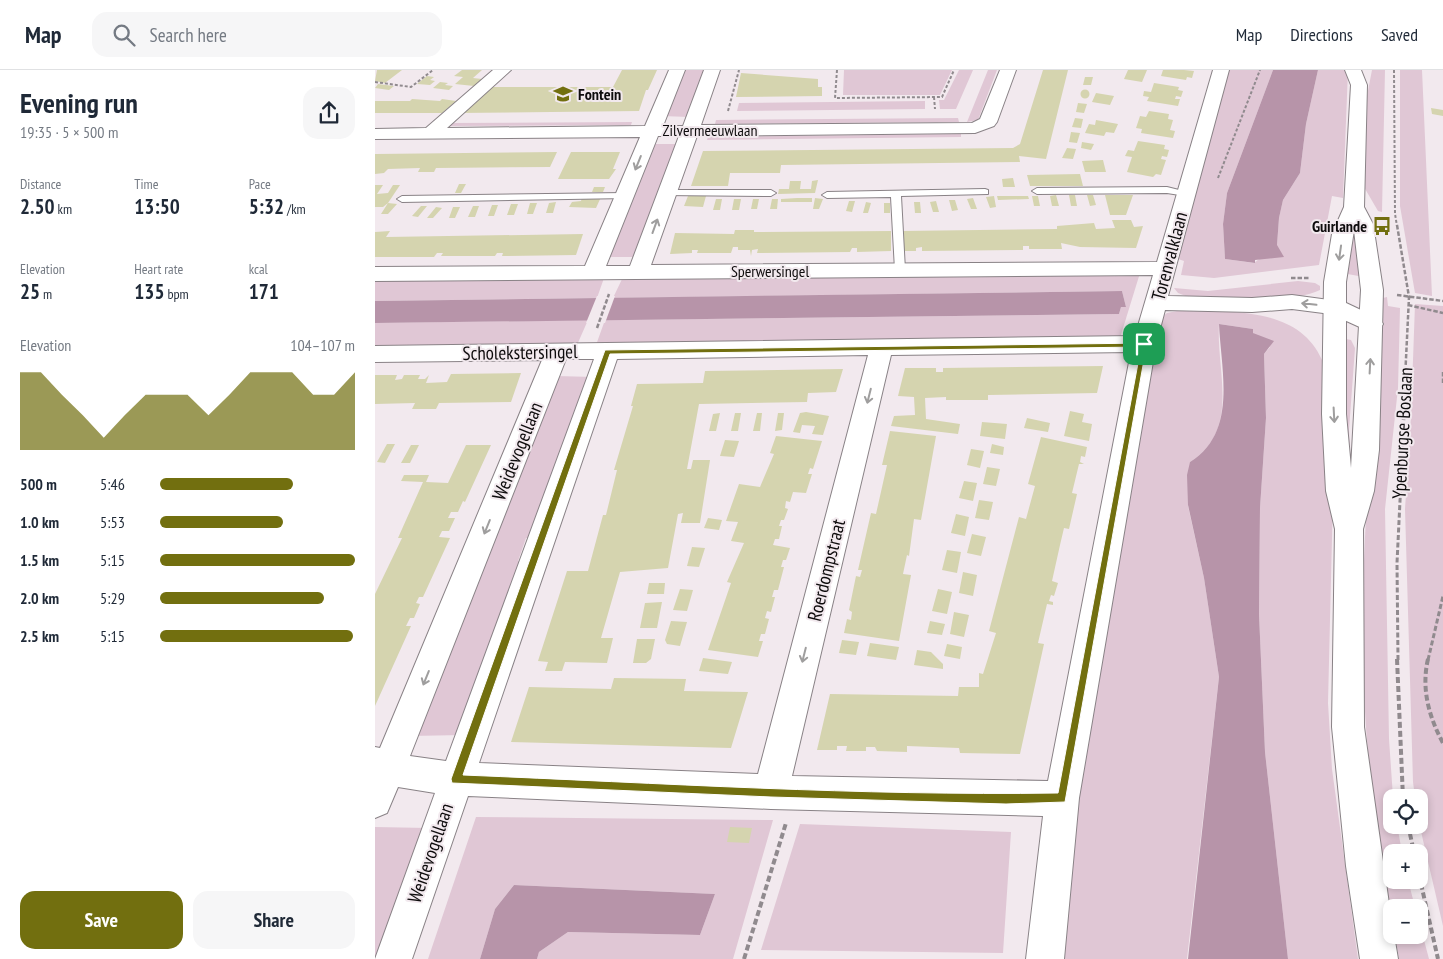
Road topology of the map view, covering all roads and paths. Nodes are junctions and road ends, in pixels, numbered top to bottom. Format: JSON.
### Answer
{"nodes":[{"id":1,"x":433,"y":70,"type":"edge"},
{"id":2,"x":503,"y":70,"type":"edge"},
{"id":3,"x":677,"y":70,"type":"edge"},
{"id":4,"x":712,"y":70,"type":"edge"},
{"id":5,"x":739,"y":70,"type":"edge"},
{"id":6,"x":837,"y":70,"type":"edge"},
{"id":7,"x":955,"y":70,"type":"edge"},
{"id":8,"x":1008,"y":70,"type":"edge"},
{"id":9,"x":1221,"y":70,"type":"edge"},
{"id":10,"x":1260,"y":70,"type":"edge"},
{"id":11,"x":1394,"y":70,"type":"edge"},
{"id":12,"x":1359,"y":75,"type":"edge"},
{"id":13,"x":375,"y":82,"type":"edge"},
{"id":14,"x":726,"y":116,"type":"dead end"},
{"id":15,"x":651,"y":130,"type":"junction"},
{"id":16,"x":688,"y":130,"type":"junction"},
{"id":17,"x":431,"y":133,"type":"junction"},
{"id":18,"x":375,"y":134,"type":"edge"},
{"id":19,"x":1187,"y":190,"type":"junction"},
{"id":20,"x":1037,"y":191,"type":"dead end"},
{"id":21,"x":985,"y":192,"type":"dead end"},
{"id":22,"x":771,"y":193,"type":"dead end"},
{"id":23,"x":896,"y":193,"type":"junction"},
{"id":24,"x":666,"y":194,"type":"junction"},
{"id":25,"x":827,"y":195,"type":"dead end"},
{"id":26,"x":625,"y":196,"type":"junction"},
{"id":27,"x":402,"y":199,"type":"dead end"},
{"id":28,"x":1354,"y":208,"type":"junction"},
{"id":29,"x":1164,"y":268,"type":"junction"},
{"id":30,"x":900,"y":270,"type":"junction"},
{"id":31,"x":593,"y":272,"type":"junction"},
{"id":32,"x":638,"y":272,"type":"junction"},
{"id":33,"x":375,"y":274,"type":"edge"},
{"id":34,"x":612,"y":287,"type":"dead end"},
{"id":35,"x":1409,"y":298,"type":"junction"},
{"id":36,"x":1443,"y":301,"type":"edge"},
{"id":37,"x":1156,"y":303,"type":"junction"},
{"id":38,"x":1407,"y":305,"type":"junction"},
{"id":39,"x":1443,"y":312,"type":"edge"},
{"id":40,"x":1335,"y":316,"type":"junction"},
{"id":41,"x":1371,"y":324,"type":"junction"},
{"id":42,"x":601,"y":342,"type":"junction"},
{"id":43,"x":1144,"y":344,"type":"junction"},
{"id":44,"x":881,"y":349,"type":"junction"},
{"id":45,"x":557,"y":352,"type":"junction"},
{"id":46,"x":375,"y":354,"type":"edge"},
{"id":47,"x":1443,"y":372,"type":"edge"},
{"id":48,"x":1443,"y":385,"type":"edge"},
{"id":49,"x":1349,"y":529,"type":"junction"},
{"id":50,"x":1443,"y":596,"type":"edge"},
{"id":51,"x":1443,"y":743,"type":"edge"},
{"id":52,"x":382,"y":766,"type":"edge"},
{"id":53,"x":456,"y":779,"type":"junction"},
{"id":54,"x":1403,"y":789,"type":"edge"},
{"id":55,"x":783,"y":792,"type":"junction"},
{"id":56,"x":1062,"y":798,"type":"junction"},
{"id":57,"x":375,"y":801,"type":"edge"},
{"id":58,"x":1422,"y":889,"type":"edge"},
{"id":59,"x":393,"y":959,"type":"edge"},
{"id":60,"x":744,"y":959,"type":"edge"},
{"id":61,"x":1045,"y":959,"type":"edge"},
{"id":62,"x":1379,"y":959,"type":"edge"},
{"id":63,"x":1439,"y":959,"type":"edge"}],
"edges":[{"from":1,"to":13,"type":"path"},
{"from":2,"to":17,"type":"street"},
{"from":3,"to":15,"type":"street"},
{"from":4,"to":16,"type":"street"},
{"from":5,"to":14,"type":"path"},
{"from":6,"to":7,"type":"path"},
{"from":8,"to":16,"type":"street","name":"Zilvermeeuwlaan"},
{"from":9,"to":19,"type":"street","name":"Torenvalklaan"},
{"from":10,"to":19,"type":"path"},
{"from":11,"to":35,"type":"path","name":"Ypenburgse Boslaan"},
{"from":12,"to":28,"type":"street","name":"Ypenburgse Boslaan"},
{"from":15,"to":16,"type":"street","name":"Zilvermeeuwlaan"},
{"from":15,"to":17,"type":"street","name":"Zilvermeeuwlaan"},
{"from":15,"to":26,"type":"street","one_way":true},
{"from":16,"to":24,"type":"street"},
{"from":17,"to":18,"type":"street","name":"Zilvermeeuwlaan"},
{"from":19,"to":20,"type":"lane"},
{"from":19,"to":29,"type":"street","name":"Torenvalklaan"},
{"from":21,"to":23,"type":"lane"},
{"from":22,"to":24,"type":"lane"},
{"from":23,"to":25,"type":"lane"},
{"from":23,"to":30,"type":"lane"},
{"from":32,"to":24,"type":"street","one_way":true},
{"from":26,"to":27,"type":"lane"},
{"from":26,"to":31,"type":"street"},
{"from":28,"to":40,"type":"street","name":"Ypenburgse Boslaan","one_way":true},
{"from":28,"to":41,"type":"street","name":"Ypenburgse Boslaan"},
{"from":29,"to":30,"type":"street","name":"Sperwersingel"},
{"from":29,"to":37,"type":"street","name":"Torenvalklaan"},
{"from":30,"to":32,"type":"street","name":"Sperwersingel"},
{"from":31,"to":32,"type":"street","name":"Sperwersingel"},
{"from":31,"to":33,"type":"street","name":"Sperwersingel"},
{"from":34,"to":42,"type":"path"},
{"from":35,"to":36,"type":"path"},
{"from":35,"to":38,"type":"path","name":"Ypenburgse Boslaan"},
{"from":37,"to":40,"type":"street"},
{"from":37,"to":43,"type":"street","name":"Torenvalklaan"},
{"from":38,"to":39,"type":"path"},
{"from":38,"to":54,"type":"path","name":"Ypenburgse Boslaan"},
{"from":40,"to":41,"type":"street"},
{"from":40,"to":49,"type":"street","name":"Ypenburgse Boslaan","one_way":true},
{"from":49,"to":41,"type":"street","name":"Ypenburgse Boslaan","one_way":true},
{"from":42,"to":44,"type":"street","name":"Scholekstersingel"},
{"from":42,"to":45,"type":"street","name":"Scholekstersingel"},
{"from":42,"to":53,"type":"street","name":"Weidevogellaan"},
{"from":43,"to":44,"type":"street","name":"Scholekstersingel"},
{"from":43,"to":56,"type":"street","name":"Torenvalklaan"},
{"from":44,"to":55,"type":"street","name":"Roerdompstraat","one_way":true},
{"from":45,"to":46,"type":"street","name":"Scholekstersingel"},
{"from":45,"to":52,"type":"street","name":"Weidevogellaan","one_way":true},
{"from":47,"to":48,"type":"path"},
{"from":49,"to":62,"type":"street","name":"Ypenburgse Boslaan"},
{"from":50,"to":51,"type":"path"},
{"from":52,"to":53,"type":"street"},
{"from":52,"to":57,"type":"street","name":"Weidevogellaan"},
{"from":53,"to":55,"type":"street"},
{"from":53,"to":59,"type":"street","name":"Weidevogellaan"},
{"from":55,"to":56,"type":"street"},
{"from":55,"to":60,"type":"path"},
{"from":56,"to":61,"type":"street","name":"Torenvalklaan"},
{"from":58,"to":63,"type":"path"}]}
